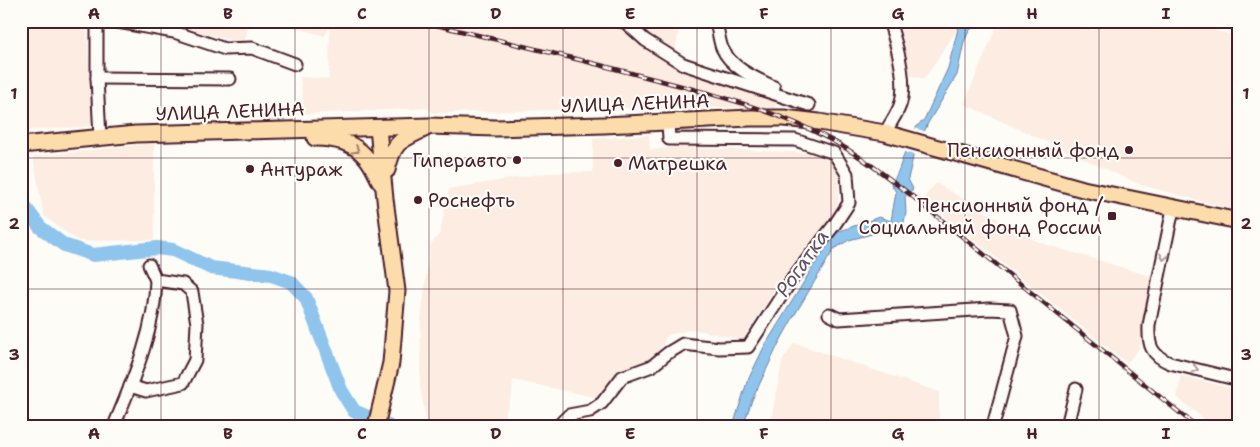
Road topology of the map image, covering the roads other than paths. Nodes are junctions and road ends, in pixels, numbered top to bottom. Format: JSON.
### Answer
{"nodes":[{"id":1,"x":97,"y":21,"type":"edge"},
{"id":2,"x":112,"y":21,"type":"edge"},
{"id":3,"x":621,"y":21,"type":"edge"},
{"id":4,"x":716,"y":21,"type":"edge"},
{"id":5,"x":889,"y":21,"type":"edge"},
{"id":6,"x":295,"y":64,"type":"dead end"},
{"id":7,"x":97,"y":78,"type":"junction"},
{"id":8,"x":230,"y":79,"type":"dead end"},
{"id":9,"x":809,"y":105,"type":"junction"},
{"id":10,"x":819,"y":122,"type":"junction"},
{"id":11,"x":668,"y":123,"type":"junction"},
{"id":12,"x":430,"y":126,"type":"junction"},
{"id":13,"x":378,"y":128,"type":"junction"},
{"id":14,"x":224,"y":132,"type":"junction"},
{"id":15,"x":890,"y":134,"type":"junction"},
{"id":16,"x":100,"y":138,"type":"junction"},
{"id":17,"x":24,"y":144,"type":"edge"},
{"id":18,"x":384,"y":189,"type":"junction"},
{"id":19,"x":1173,"y":209,"type":"junction"},
{"id":20,"x":1239,"y":222,"type":"edge"},
{"id":21,"x":149,"y":265,"type":"dead end"},
{"id":22,"x":156,"y":280,"type":"junction"},
{"id":23,"x":829,"y":314,"type":"dead end"},
{"id":24,"x":1239,"y":380,"type":"edge"},
{"id":25,"x":130,"y":386,"type":"junction"},
{"id":26,"x":1076,"y":389,"type":"dead end"},
{"id":27,"x":114,"y":426,"type":"edge"},
{"id":28,"x":376,"y":426,"type":"edge"},
{"id":29,"x":558,"y":426,"type":"edge"},
{"id":30,"x":993,"y":426,"type":"edge"},
{"id":31,"x":1067,"y":426,"type":"edge"}],
"edges":[{"from":1,"to":7,"type":"street"},
{"from":2,"to":6,"type":"street"},
{"from":3,"to":9,"type":"street"},
{"from":4,"to":9,"type":"street"},
{"from":5,"to":15,"type":"street"},
{"from":7,"to":8,"type":"street"},
{"from":7,"to":16,"type":"street"},
{"from":9,"to":10,"type":"street"},
{"from":10,"to":11,"type":"main road","name":"УЛИЦА ЛЕНИНА"},
{"from":10,"to":15,"type":"main road","name":"УЛИЦА ЛЕНИНА"},
{"from":11,"to":12,"type":"main road","name":"УЛИЦА ЛЕНИНА"},
{"from":11,"to":29,"type":"street"},
{"from":12,"to":13,"type":"main road","name":"УЛИЦА ЛЕНИНА"},
{"from":12,"to":18,"type":"main road"},
{"from":13,"to":14,"type":"main road","name":"УЛИЦА ЛЕНИНА"},
{"from":13,"to":18,"type":"main road"},
{"from":14,"to":16,"type":"main road","name":"УЛИЦА ЛЕНИНА"},
{"from":14,"to":18,"type":"main road","one_way":true},
{"from":15,"to":19,"type":"main road","name":"УЛИЦА ЛЕНИНА"},
{"from":16,"to":17,"type":"main road","name":"УЛИЦА ЛЕНИНА"},
{"from":18,"to":28,"type":"main road"},
{"from":19,"to":20,"type":"main road","name":"УЛИЦА ЛЕНИНА"},
{"from":19,"to":24,"type":"street","one_way":true},
{"from":21,"to":22,"type":"street"},
{"from":22,"to":25,"type":"street"},
{"from":22,"to":25,"type":"street"},
{"from":23,"to":30,"type":"street"},
{"from":25,"to":27,"type":"street"},
{"from":26,"to":31,"type":"street"}]}
